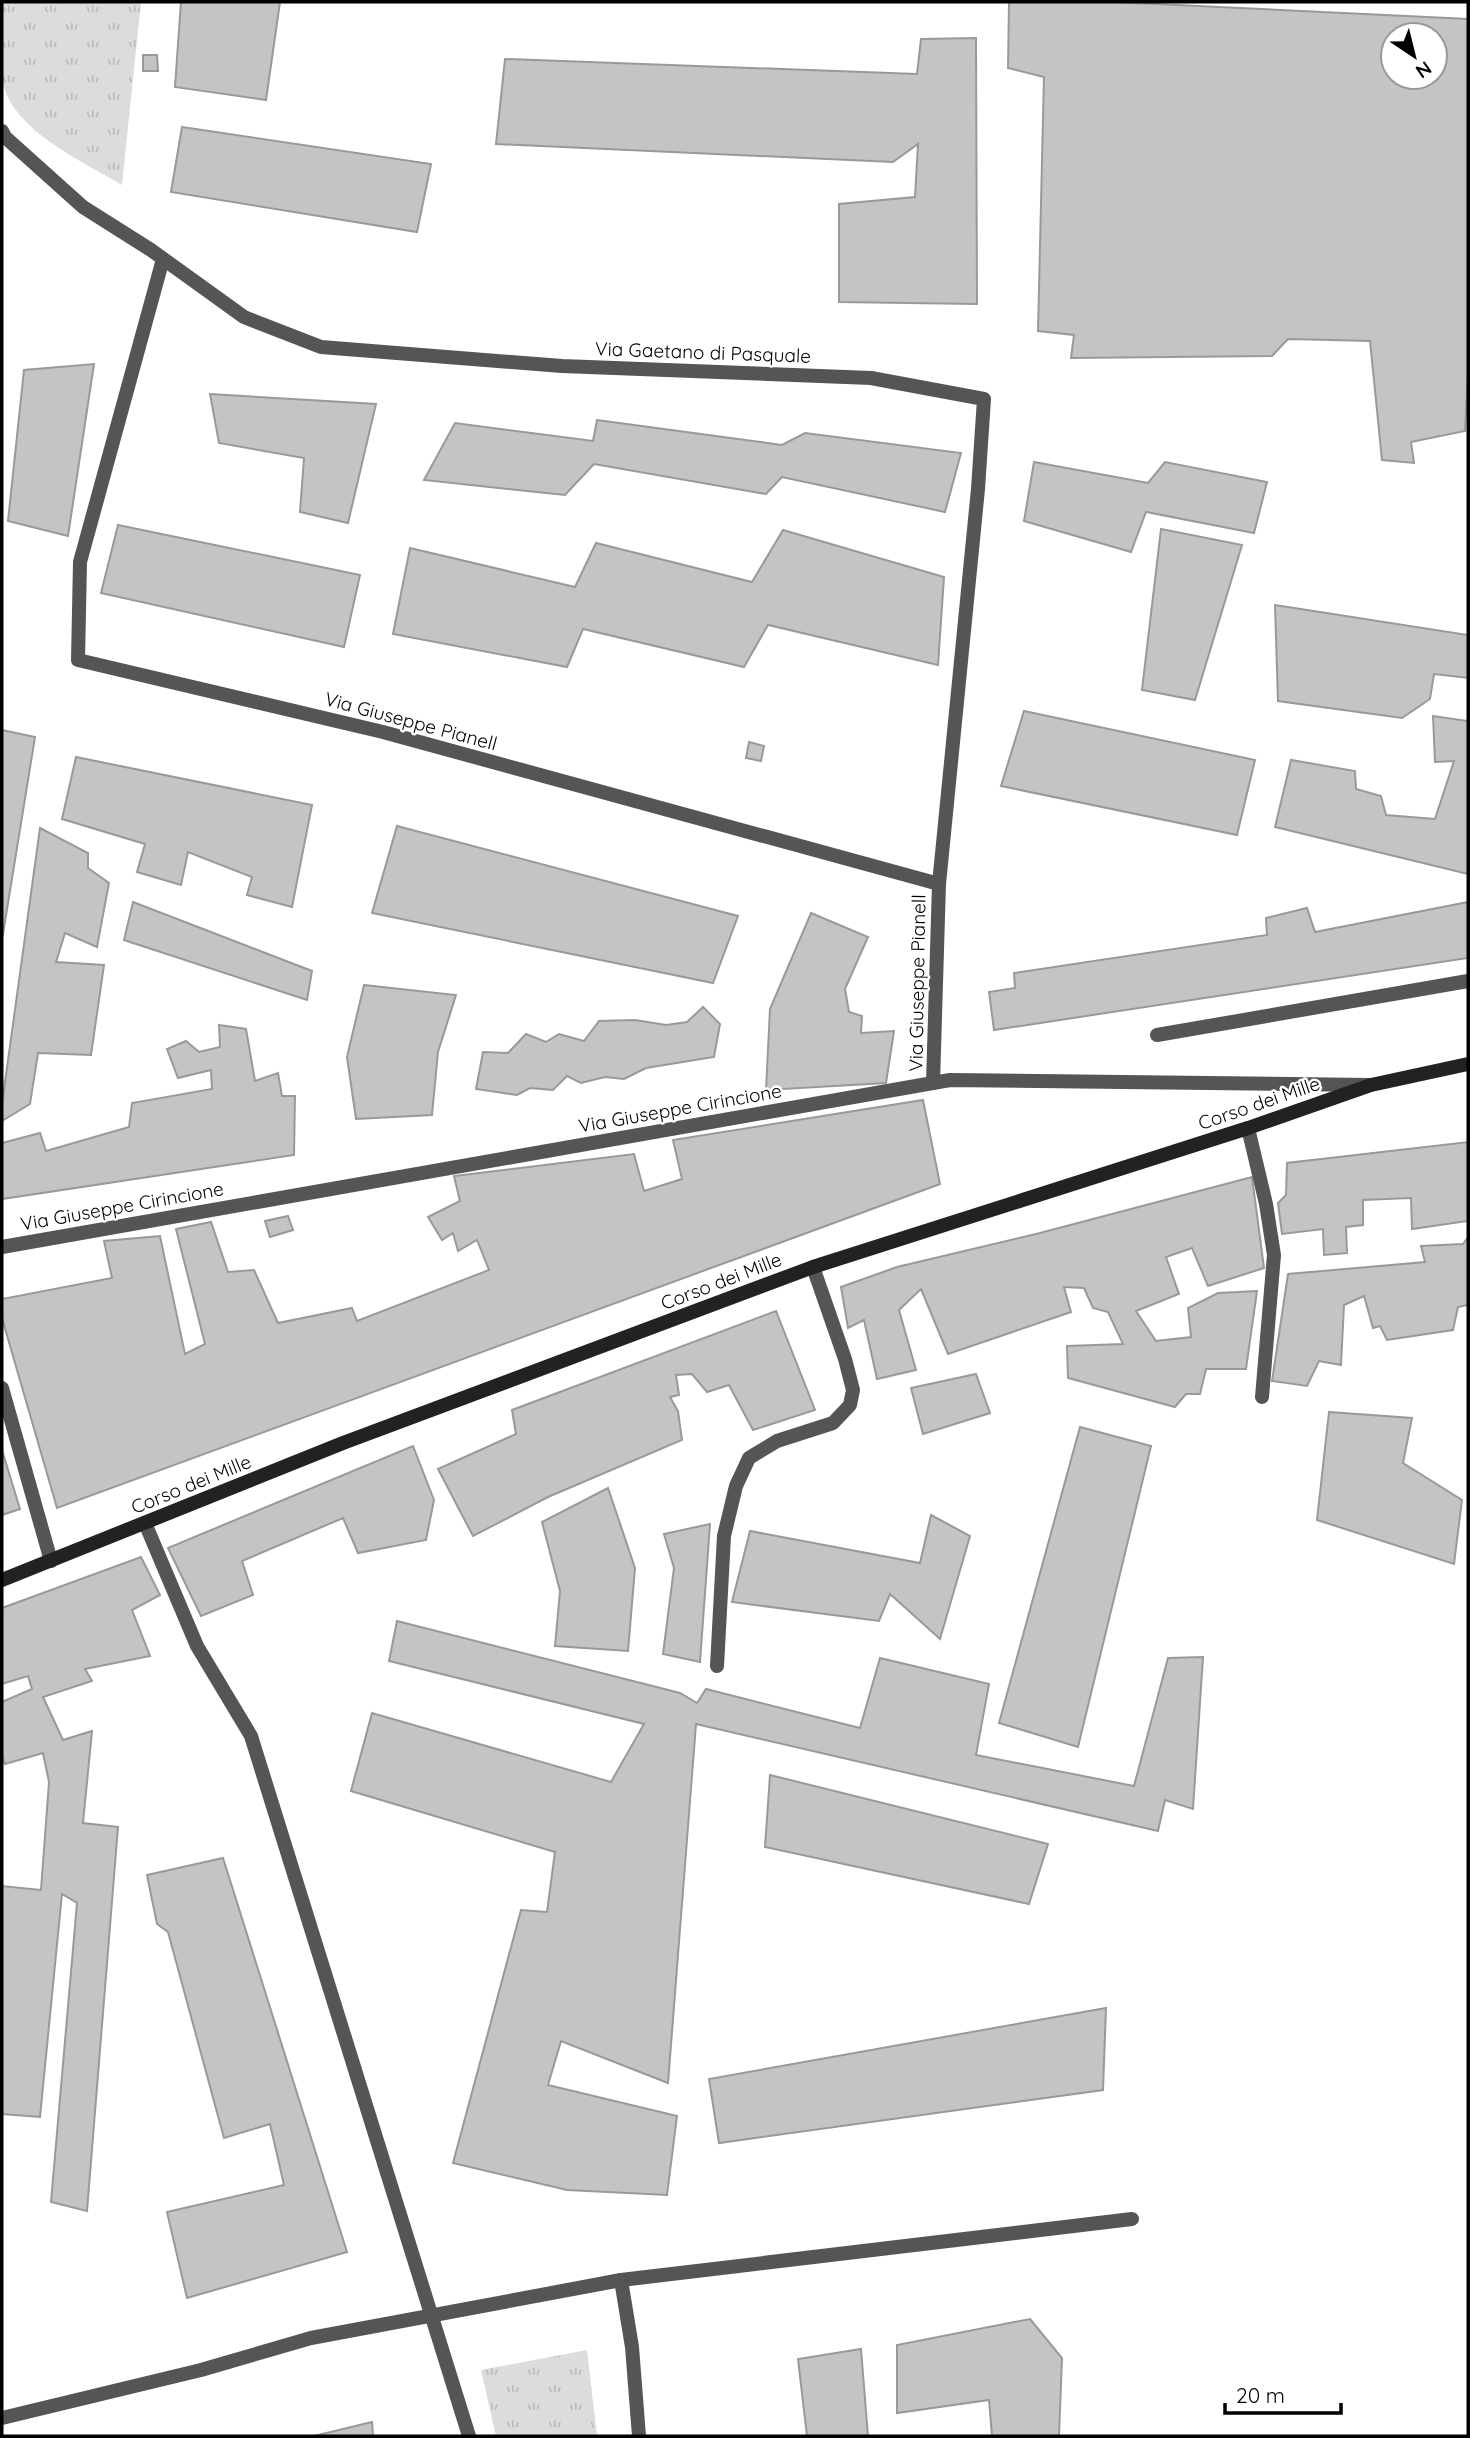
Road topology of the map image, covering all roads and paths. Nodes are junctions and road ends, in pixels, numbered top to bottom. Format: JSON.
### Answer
{"nodes":[{"id":1,"x":2,"y":131,"type":"edge"},
{"id":2,"x":163,"y":259,"type":"junction"},
{"id":3,"x":939,"y":884,"type":"junction"},
{"id":4,"x":1468,"y":981,"type":"edge"},
{"id":5,"x":1157,"y":1035,"type":"dead end"},
{"id":6,"x":1468,"y":1064,"type":"edge"},
{"id":7,"x":933,"y":1083,"type":"junction"},
{"id":8,"x":1371,"y":1084,"type":"junction"},
{"id":9,"x":1248,"y":1129,"type":"junction"},
{"id":10,"x":2,"y":1247,"type":"edge"},
{"id":11,"x":813,"y":1267,"type":"junction"},
{"id":12,"x":2,"y":1388,"type":"edge"},
{"id":13,"x":1262,"y":1396,"type":"dead end"},
{"id":14,"x":145,"y":1523,"type":"junction"},
{"id":15,"x":51,"y":1561,"type":"junction"},
{"id":16,"x":2,"y":1580,"type":"edge"},
{"id":17,"x":717,"y":1666,"type":"dead end"},
{"id":18,"x":1132,"y":2219,"type":"dead end"},
{"id":19,"x":621,"y":2280,"type":"junction"},
{"id":20,"x":432,"y":2315,"type":"junction"},
{"id":21,"x":2,"y":2418,"type":"edge"},
{"id":22,"x":469,"y":2436,"type":"edge"},
{"id":23,"x":639,"y":2436,"type":"edge"}],
"edges":[{"from":1,"to":2,"type":"street","name":"Via Gaetano di Pasquale"},
{"from":2,"to":3,"type":"street","name":"Via Giuseppe Pianell"},
{"from":2,"to":3,"type":"street","name":"Via Gaetano di Pasquale"},
{"from":3,"to":7,"type":"street","name":"Via Giuseppe Pianell"},
{"from":4,"to":5,"type":"street"},
{"from":6,"to":8,"type":"street","name":"Corso dei Mille"},
{"from":7,"to":8,"type":"street","name":"Via Giuseppe Cirincione"},
{"from":7,"to":10,"type":"street","name":"Via Giuseppe Cirincione"},
{"from":8,"to":9,"type":"street","name":"Corso dei Mille"},
{"from":9,"to":11,"type":"street","name":"Corso dei Mille"},
{"from":9,"to":13,"type":"street"},
{"from":11,"to":14,"type":"street","name":"Corso dei Mille"},
{"from":11,"to":17,"type":"street"},
{"from":12,"to":15,"type":"street"},
{"from":14,"to":15,"type":"street","name":"Corso dei Mille"},
{"from":14,"to":20,"type":"street"},
{"from":15,"to":16,"type":"street","name":"Corso dei Mille"},
{"from":18,"to":19,"type":"street"},
{"from":19,"to":20,"type":"street"},
{"from":19,"to":23,"type":"street"},
{"from":20,"to":21,"type":"street"},
{"from":20,"to":22,"type":"street"}]}
